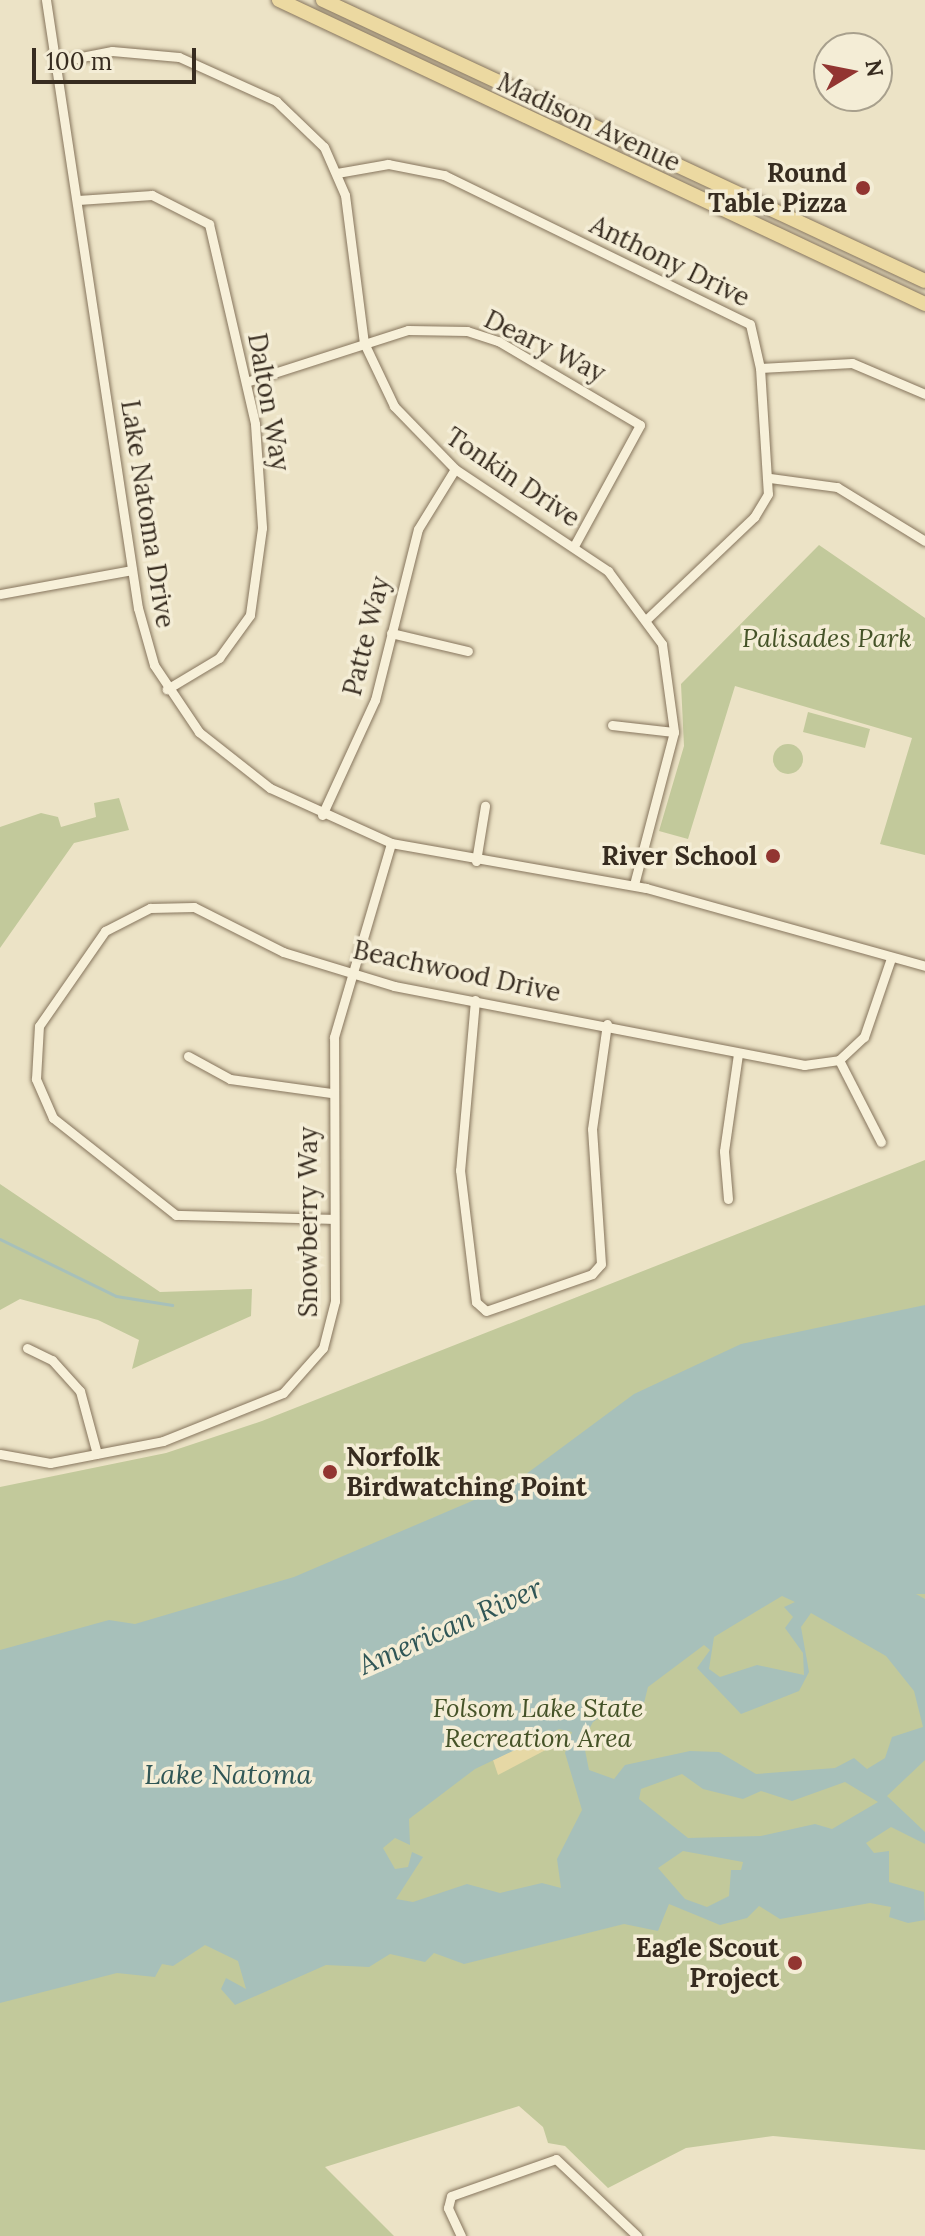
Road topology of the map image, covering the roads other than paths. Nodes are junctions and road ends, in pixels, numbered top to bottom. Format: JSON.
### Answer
{"nodes":[{"id":1,"x":46,"y":0,"type":"edge"},
{"id":2,"x":279,"y":0,"type":"edge"},
{"id":3,"x":323,"y":0,"type":"edge"},
{"id":4,"x":56,"y":62,"type":"junction"},
{"id":5,"x":337,"y":173,"type":"junction"},
{"id":6,"x":78,"y":200,"type":"junction"},
{"id":7,"x":925,"y":281,"type":"edge"},
{"id":8,"x":925,"y":304,"type":"edge"},
{"id":9,"x":364,"y":343,"type":"junction"},
{"id":10,"x":760,"y":368,"type":"junction"},
{"id":11,"x":246,"y":382,"type":"junction"},
{"id":12,"x":925,"y":394,"type":"edge"},
{"id":13,"x":455,"y":469,"type":"junction"},
{"id":14,"x":770,"y":478,"type":"junction"},
{"id":15,"x":925,"y":541,"type":"edge"},
{"id":16,"x":575,"y":544,"type":"junction"},
{"id":17,"x":132,"y":570,"type":"junction"},
{"id":18,"x":0,"y":594,"type":"edge"},
{"id":19,"x":648,"y":618,"type":"junction"},
{"id":20,"x":391,"y":633,"type":"junction"},
{"id":21,"x":468,"y":651,"type":"dead end"},
{"id":22,"x":167,"y":689,"type":"junction"},
{"id":23,"x":612,"y":725,"type":"dead end"},
{"id":24,"x":674,"y":732,"type":"junction"},
{"id":25,"x":485,"y":806,"type":"dead end"},
{"id":26,"x":322,"y":815,"type":"junction"},
{"id":27,"x":391,"y":843,"type":"junction"},
{"id":28,"x":476,"y":861,"type":"junction"},
{"id":29,"x":634,"y":885,"type":"junction"},
{"id":30,"x":891,"y":958,"type":"junction"},
{"id":31,"x":925,"y":966,"type":"edge"},
{"id":32,"x":348,"y":973,"type":"junction"},
{"id":33,"x":475,"y":1000,"type":"junction"},
{"id":34,"x":607,"y":1024,"type":"junction"},
{"id":35,"x":738,"y":1054,"type":"junction"},
{"id":36,"x":188,"y":1056,"type":"dead end"},
{"id":37,"x":839,"y":1060,"type":"junction"},
{"id":38,"x":331,"y":1093,"type":"junction"},
{"id":39,"x":881,"y":1142,"type":"dead end"},
{"id":40,"x":728,"y":1199,"type":"dead end"},
{"id":41,"x":332,"y":1219,"type":"junction"},
{"id":42,"x":27,"y":1348,"type":"dead end"},
{"id":43,"x":0,"y":1454,"type":"edge"},
{"id":44,"x":97,"y":1454,"type":"junction"},
{"id":45,"x":461,"y":2236,"type":"edge"},
{"id":46,"x":637,"y":2236,"type":"edge"}],
"edges":[{"from":1,"to":4,"type":"street","name":"Lake Natoma Drive"},
{"from":2,"to":8,"type":"main road","name":"Madison Avenue"},
{"from":3,"to":7,"type":"main road","name":"Madison Avenue"},
{"from":4,"to":5,"type":"street","name":"Tonkin Drive"},
{"from":4,"to":6,"type":"street","name":"Lake Natoma Drive"},
{"from":5,"to":9,"type":"street","name":"Tonkin Drive"},
{"from":5,"to":10,"type":"street","name":"Anthony Drive"},
{"from":6,"to":11,"type":"street","name":"Dalton Way"},
{"from":6,"to":17,"type":"street","name":"Lake Natoma Drive"},
{"from":9,"to":11,"type":"street","name":"Deary Way"},
{"from":9,"to":13,"type":"street","name":"Tonkin Drive"},
{"from":9,"to":16,"type":"street","name":"Deary Way"},
{"from":10,"to":12,"type":"street"},
{"from":10,"to":14,"type":"street","name":"Anthony Drive"},
{"from":11,"to":22,"type":"street","name":"Dalton Way"},
{"from":13,"to":16,"type":"street","name":"Tonkin Drive"},
{"from":13,"to":20,"type":"street","name":"Patte Way"},
{"from":14,"to":15,"type":"street"},
{"from":14,"to":19,"type":"street","name":"Anthony Drive"},
{"from":16,"to":19,"type":"street","name":"Tonkin Drive"},
{"from":17,"to":18,"type":"street"},
{"from":17,"to":22,"type":"street","name":"Lake Natoma Drive"},
{"from":19,"to":24,"type":"street","name":"Tonkin Drive"},
{"from":20,"to":21,"type":"street"},
{"from":20,"to":26,"type":"street","name":"Patte Way"},
{"from":22,"to":26,"type":"street","name":"Lake Natoma Drive"},
{"from":23,"to":24,"type":"street"},
{"from":24,"to":29,"type":"street","name":"Tonkin Drive"},
{"from":25,"to":28,"type":"street"},
{"from":26,"to":27,"type":"street","name":"Lake Natoma Drive"},
{"from":27,"to":28,"type":"street","name":"Lake Natoma Drive"},
{"from":27,"to":32,"type":"street","name":"Snowberry Way"},
{"from":28,"to":29,"type":"street","name":"Lake Natoma Drive"},
{"from":29,"to":30,"type":"street","name":"Lake Natoma Drive"},
{"from":30,"to":31,"type":"street","name":"Lake Natoma Drive"},
{"from":30,"to":37,"type":"street"},
{"from":32,"to":33,"type":"street","name":"Beachwood Drive"},
{"from":32,"to":38,"type":"street","name":"Snowberry Way"},
{"from":32,"to":41,"type":"street","name":"Beachwood Drive"},
{"from":33,"to":34,"type":"street","name":"Beachwood Drive"},
{"from":33,"to":34,"type":"street"},
{"from":34,"to":35,"type":"street","name":"Beachwood Drive"},
{"from":35,"to":37,"type":"street","name":"Beachwood Drive"},
{"from":35,"to":40,"type":"street"},
{"from":36,"to":38,"type":"street"},
{"from":37,"to":39,"type":"street"},
{"from":38,"to":41,"type":"street","name":"Snowberry Way"},
{"from":41,"to":44,"type":"street","name":"Snowberry Way"},
{"from":42,"to":44,"type":"street"},
{"from":43,"to":44,"type":"street","name":"Snowberry Way"},
{"from":45,"to":46,"type":"street"}]}
